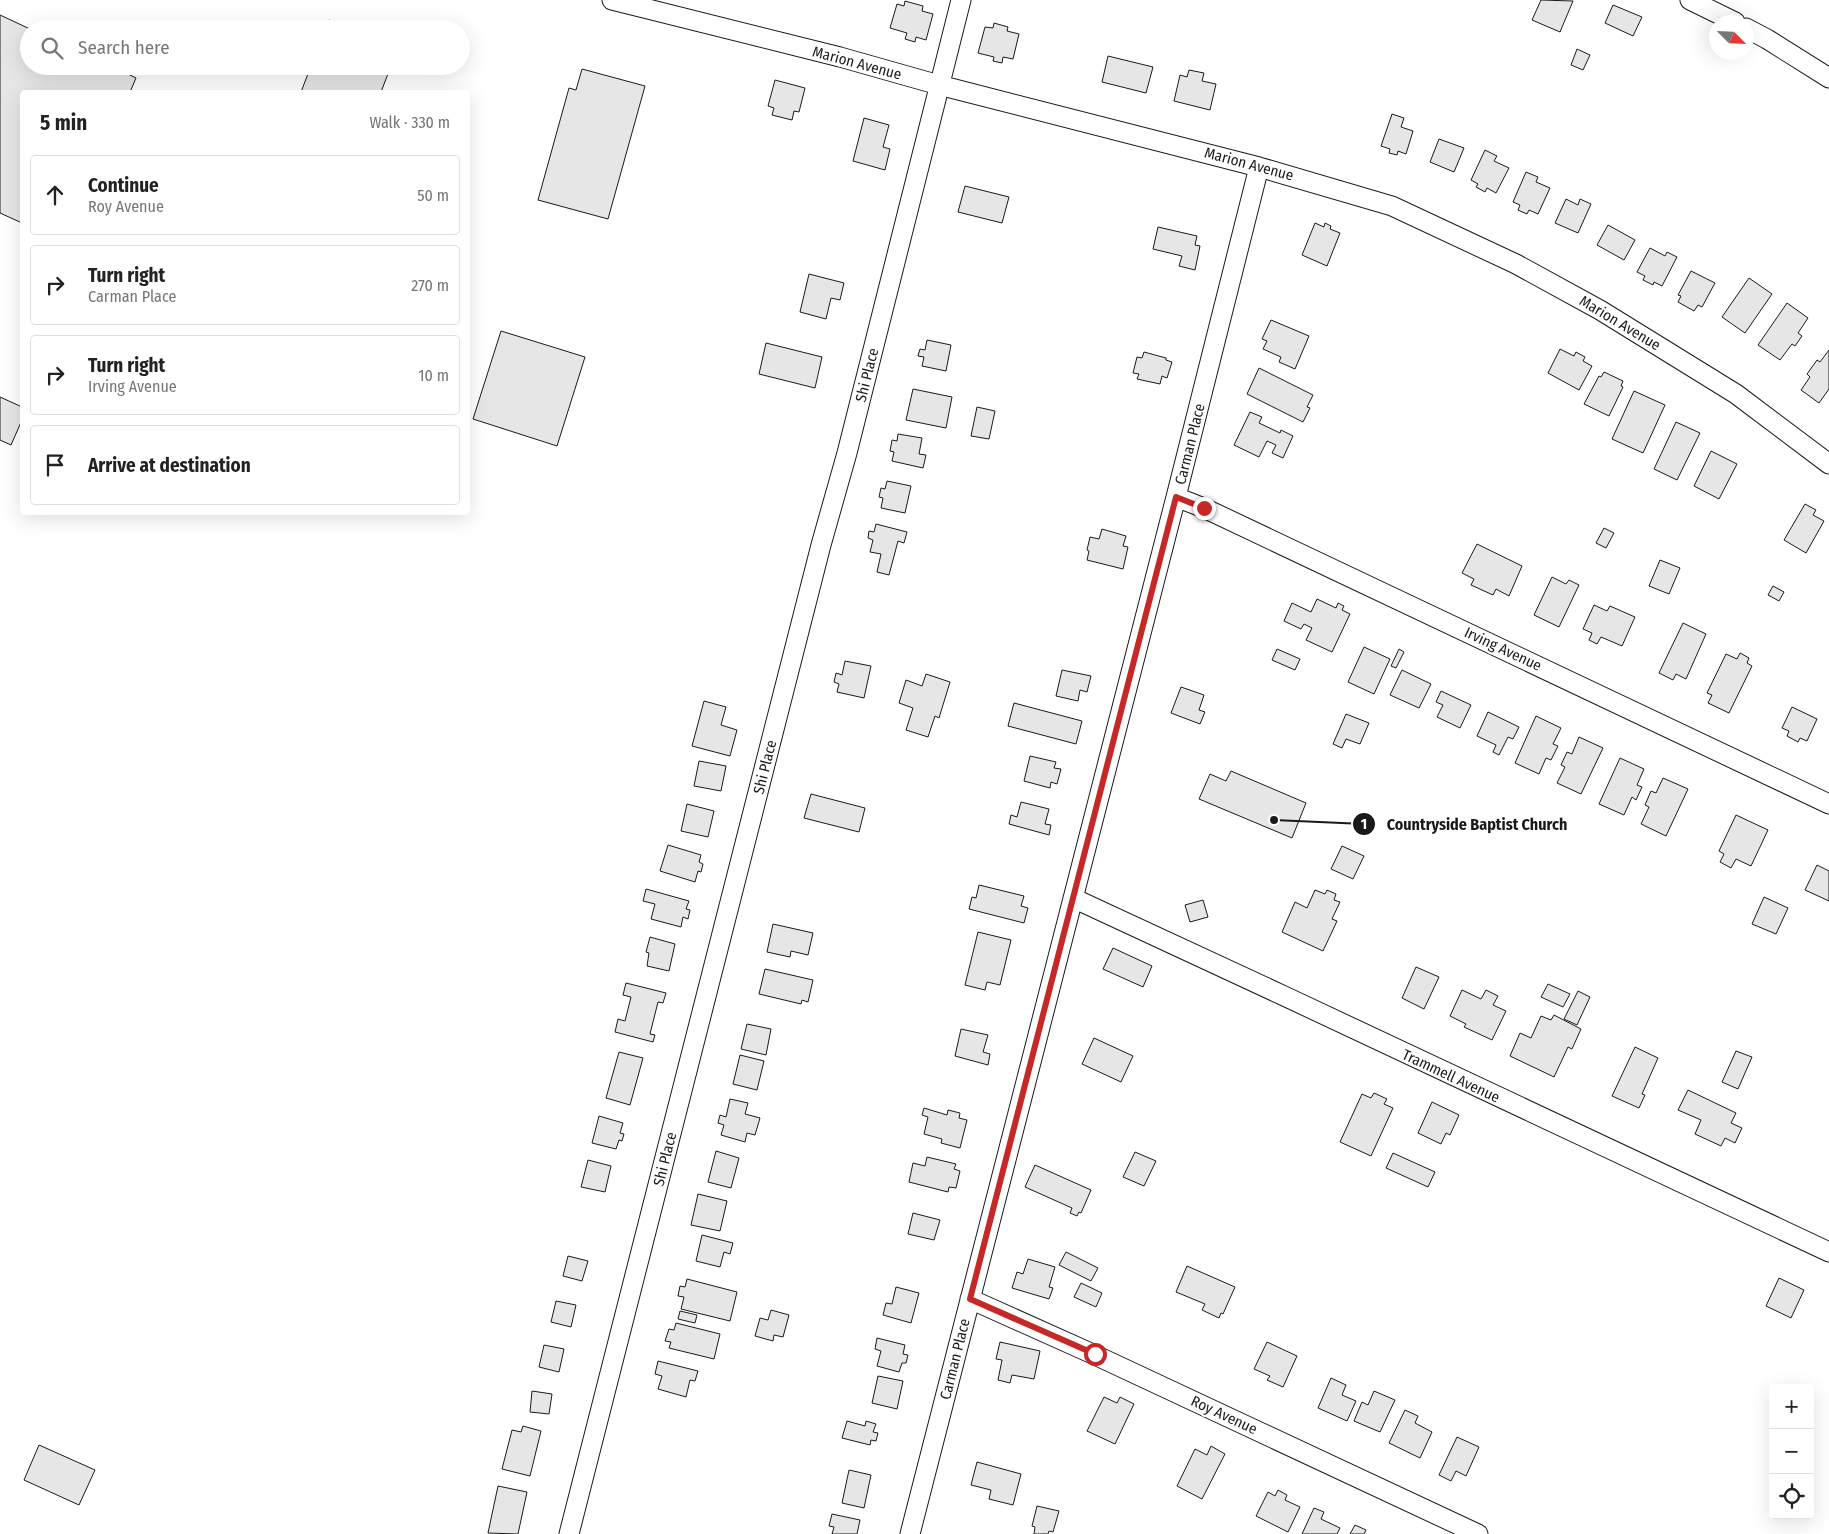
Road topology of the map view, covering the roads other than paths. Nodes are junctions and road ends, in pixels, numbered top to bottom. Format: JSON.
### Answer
{"nodes":[{"id":1,"x":612,"y":0,"type":"edge"},
{"id":2,"x":961,"y":0,"type":"edge"},
{"id":3,"x":1690,"y":0,"type":"edge"},
{"id":4,"x":1721,"y":15,"type":"edge"},
{"id":5,"x":1754,"y":32,"type":"edge"},
{"id":6,"x":1829,"y":78,"type":"edge"},
{"id":7,"x":939,"y":86,"type":"junction"},
{"id":8,"x":1259,"y":167,"type":"junction"},
{"id":9,"x":1829,"y":464,"type":"edge"},
{"id":10,"x":1176,"y":497,"type":"junction"},
{"id":11,"x":1829,"y":804,"type":"edge"},
{"id":12,"x":1073,"y":898,"type":"junction"},
{"id":13,"x":1829,"y":1252,"type":"edge"},
{"id":14,"x":970,"y":1299,"type":"junction"},
{"id":15,"x":569,"y":1534,"type":"edge"},
{"id":16,"x":910,"y":1534,"type":"edge"},
{"id":17,"x":1478,"y":1534,"type":"edge"}],
"edges":[{"from":1,"to":7,"type":"street","name":"Marion Avenue"},
{"from":2,"to":7,"type":"street","name":"Shi Place"},
{"from":3,"to":4,"type":"street"},
{"from":5,"to":6,"type":"street"},
{"from":7,"to":8,"type":"street","name":"Marion Avenue"},
{"from":7,"to":15,"type":"street","name":"Shi Place"},
{"from":8,"to":9,"type":"street","name":"Marion Avenue"},
{"from":8,"to":10,"type":"street","name":"Carman Place"},
{"from":10,"to":11,"type":"street","name":"Irving Avenue"},
{"from":10,"to":12,"type":"street","name":"Carman Place"},
{"from":12,"to":13,"type":"street","name":"Trammell Avenue"},
{"from":12,"to":14,"type":"street","name":"Carman Place"},
{"from":14,"to":16,"type":"street","name":"Carman Place"},
{"from":14,"to":17,"type":"street","name":"Roy Avenue"}]}
